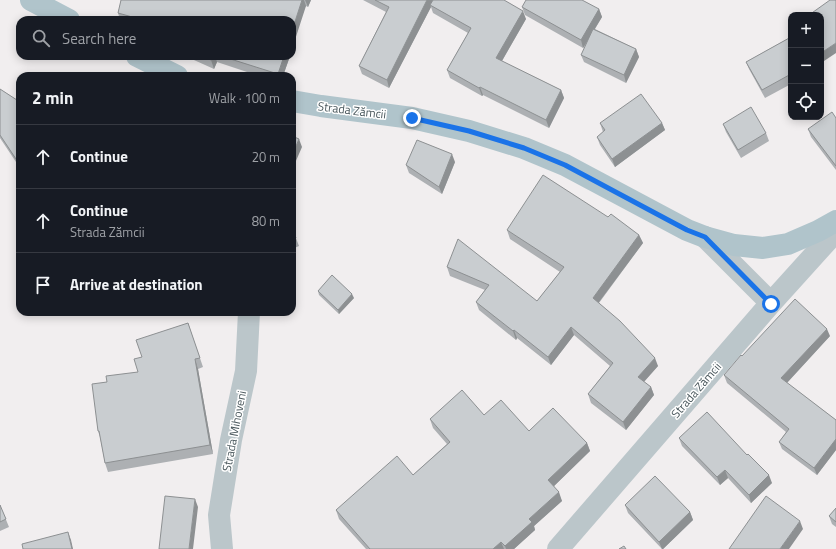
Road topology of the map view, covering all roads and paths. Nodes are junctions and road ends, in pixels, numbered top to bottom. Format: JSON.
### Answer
{"nodes":[{"id":1,"x":31,"y":0,"type":"edge"},
{"id":2,"x":61,"y":16,"type":"edge"},
{"id":3,"x":145,"y":60,"type":"edge"},
{"id":4,"x":169,"y":72,"type":"edge"},
{"id":5,"x":296,"y":102,"type":"edge"},
{"id":6,"x":836,"y":221,"type":"edge"},
{"id":7,"x":836,"y":231,"type":"edge"},
{"id":8,"x":705,"y":237,"type":"junction"},
{"id":9,"x":771,"y":304,"type":"junction"},
{"id":10,"x":249,"y":316,"type":"edge"},
{"id":11,"x":222,"y":549,"type":"edge"},
{"id":12,"x":558,"y":549,"type":"edge"}],
"edges":[{"from":1,"to":2,"type":"main road"},
{"from":3,"to":4,"type":"main road"},
{"from":5,"to":8,"type":"main road","name":"Strada Zămcii"},
{"from":6,"to":8,"type":"main road","name":"Strada Zămcii"},
{"from":7,"to":9,"type":"street","name":"Strada Zămcii"},
{"from":8,"to":9,"type":"street"},
{"from":9,"to":12,"type":"street","name":"Strada Zămcii"},
{"from":10,"to":11,"type":"street","name":"Strada Mihoveni"}]}
